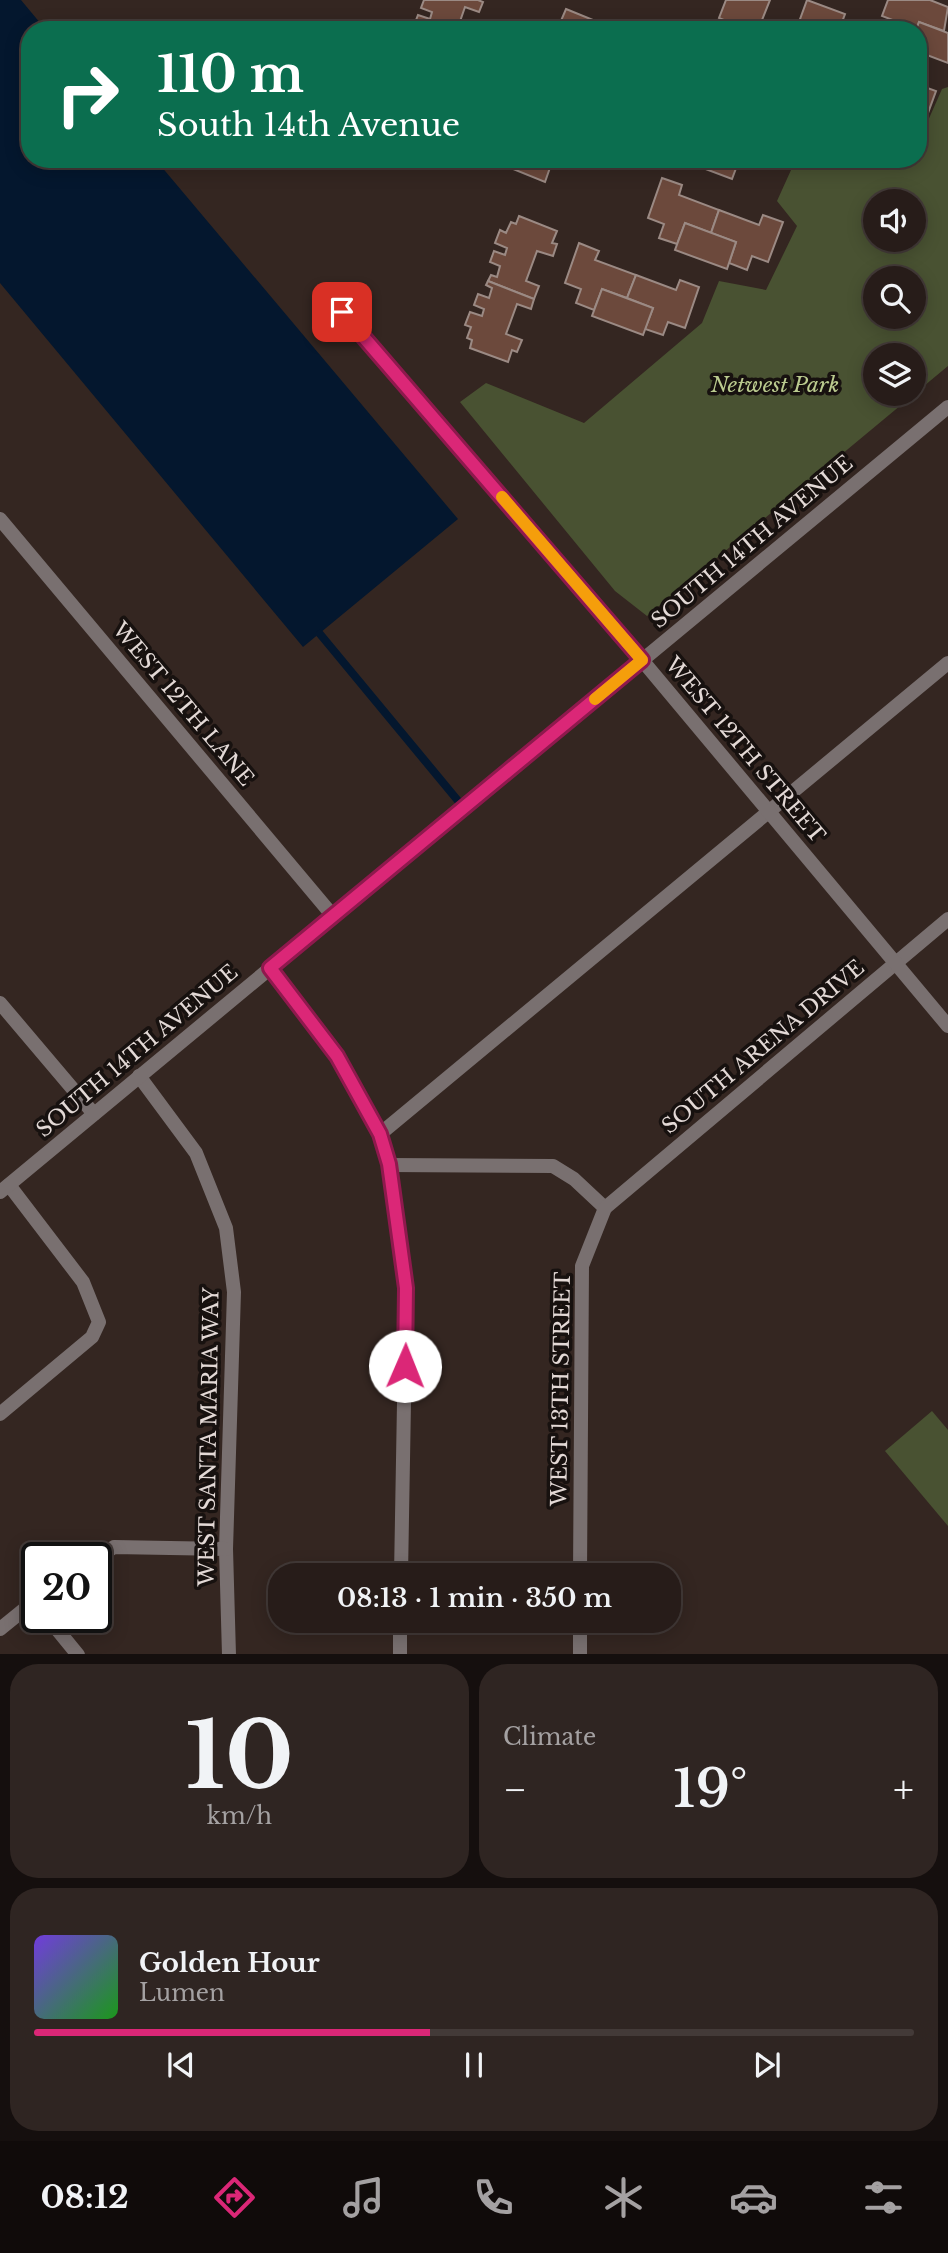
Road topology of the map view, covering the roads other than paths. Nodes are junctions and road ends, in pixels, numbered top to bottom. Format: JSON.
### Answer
{"nodes":[{"id":1,"x":342,"y":312,"type":"dead end"},
{"id":2,"x":948,"y":407,"type":"edge"},
{"id":3,"x":0,"y":519,"type":"edge"},
{"id":4,"x":642,"y":660,"type":"junction"},
{"id":5,"x":948,"y":663,"type":"edge"},
{"id":6,"x":770,"y":813,"type":"junction"},
{"id":7,"x":333,"y":916,"type":"junction"},
{"id":8,"x":948,"y":919,"type":"edge"},
{"id":9,"x":895,"y":963,"type":"junction"},
{"id":10,"x":270,"y":968,"type":"junction"},
{"id":11,"x":0,"y":1003,"type":"edge"},
{"id":12,"x":948,"y":1026,"type":"edge"},
{"id":13,"x":139,"y":1076,"type":"junction"},
{"id":14,"x":94,"y":1114,"type":"junction"},
{"id":15,"x":380,"y":1134,"type":"junction"},
{"id":16,"x":389,"y":1164,"type":"junction"},
{"id":17,"x":5,"y":1189,"type":"edge"},
{"id":18,"x":605,"y":1208,"type":"junction"},
{"id":19,"x":0,"y":1414,"type":"edge"},
{"id":20,"x":112,"y":1548,"type":"edge"},
{"id":21,"x":226,"y":1549,"type":"junction"},
{"id":22,"x":401,"y":1563,"type":"edge"},
{"id":23,"x":580,"y":1563,"type":"edge"},
{"id":24,"x":21,"y":1613,"type":"edge"},
{"id":25,"x":0,"y":1629,"type":"edge"},
{"id":26,"x":60,"y":1633,"type":"edge"},
{"id":27,"x":400,"y":1633,"type":"edge"},
{"id":28,"x":580,"y":1633,"type":"edge"},
{"id":29,"x":78,"y":1654,"type":"edge"},
{"id":30,"x":229,"y":1654,"type":"edge"},
{"id":31,"x":400,"y":1654,"type":"edge"},
{"id":32,"x":580,"y":1654,"type":"edge"}],
"edges":[{"from":1,"to":4,"type":"street","name":"WEST 12TH STREET"},
{"from":2,"to":4,"type":"street","name":"SOUTH 14TH AVENUE"},
{"from":3,"to":7,"type":"street","name":"WEST 12TH LANE"},
{"from":4,"to":6,"type":"street","name":"WEST 12TH STREET"},
{"from":4,"to":7,"type":"street","name":"SOUTH 14TH AVENUE"},
{"from":5,"to":6,"type":"street"},
{"from":6,"to":9,"type":"street","name":"WEST 12TH STREET"},
{"from":6,"to":15,"type":"street"},
{"from":7,"to":10,"type":"street","name":"SOUTH 14TH AVENUE"},
{"from":8,"to":9,"type":"street","name":"SOUTH ARENA DRIVE"},
{"from":9,"to":12,"type":"street","name":"WEST 12TH STREET"},
{"from":9,"to":18,"type":"street","name":"SOUTH ARENA DRIVE"},
{"from":10,"to":13,"type":"street","name":"SOUTH 14TH AVENUE"},
{"from":10,"to":15,"type":"street"},
{"from":11,"to":14,"type":"street"},
{"from":13,"to":14,"type":"street","name":"SOUTH 14TH AVENUE"},
{"from":13,"to":21,"type":"street","name":"WEST SANTA MARIA WAY"},
{"from":14,"to":17,"type":"street","name":"SOUTH 14TH AVENUE"},
{"from":15,"to":16,"type":"street"},
{"from":16,"to":18,"type":"street"},
{"from":16,"to":22,"type":"street"},
{"from":17,"to":19,"type":"street"},
{"from":18,"to":23,"type":"street","name":"WEST 13TH STREET"},
{"from":20,"to":21,"type":"street"},
{"from":21,"to":30,"type":"street","name":"WEST SANTA MARIA WAY"},
{"from":24,"to":25,"type":"street"},
{"from":26,"to":29,"type":"street"},
{"from":27,"to":31,"type":"street"},
{"from":28,"to":32,"type":"street"}]}
